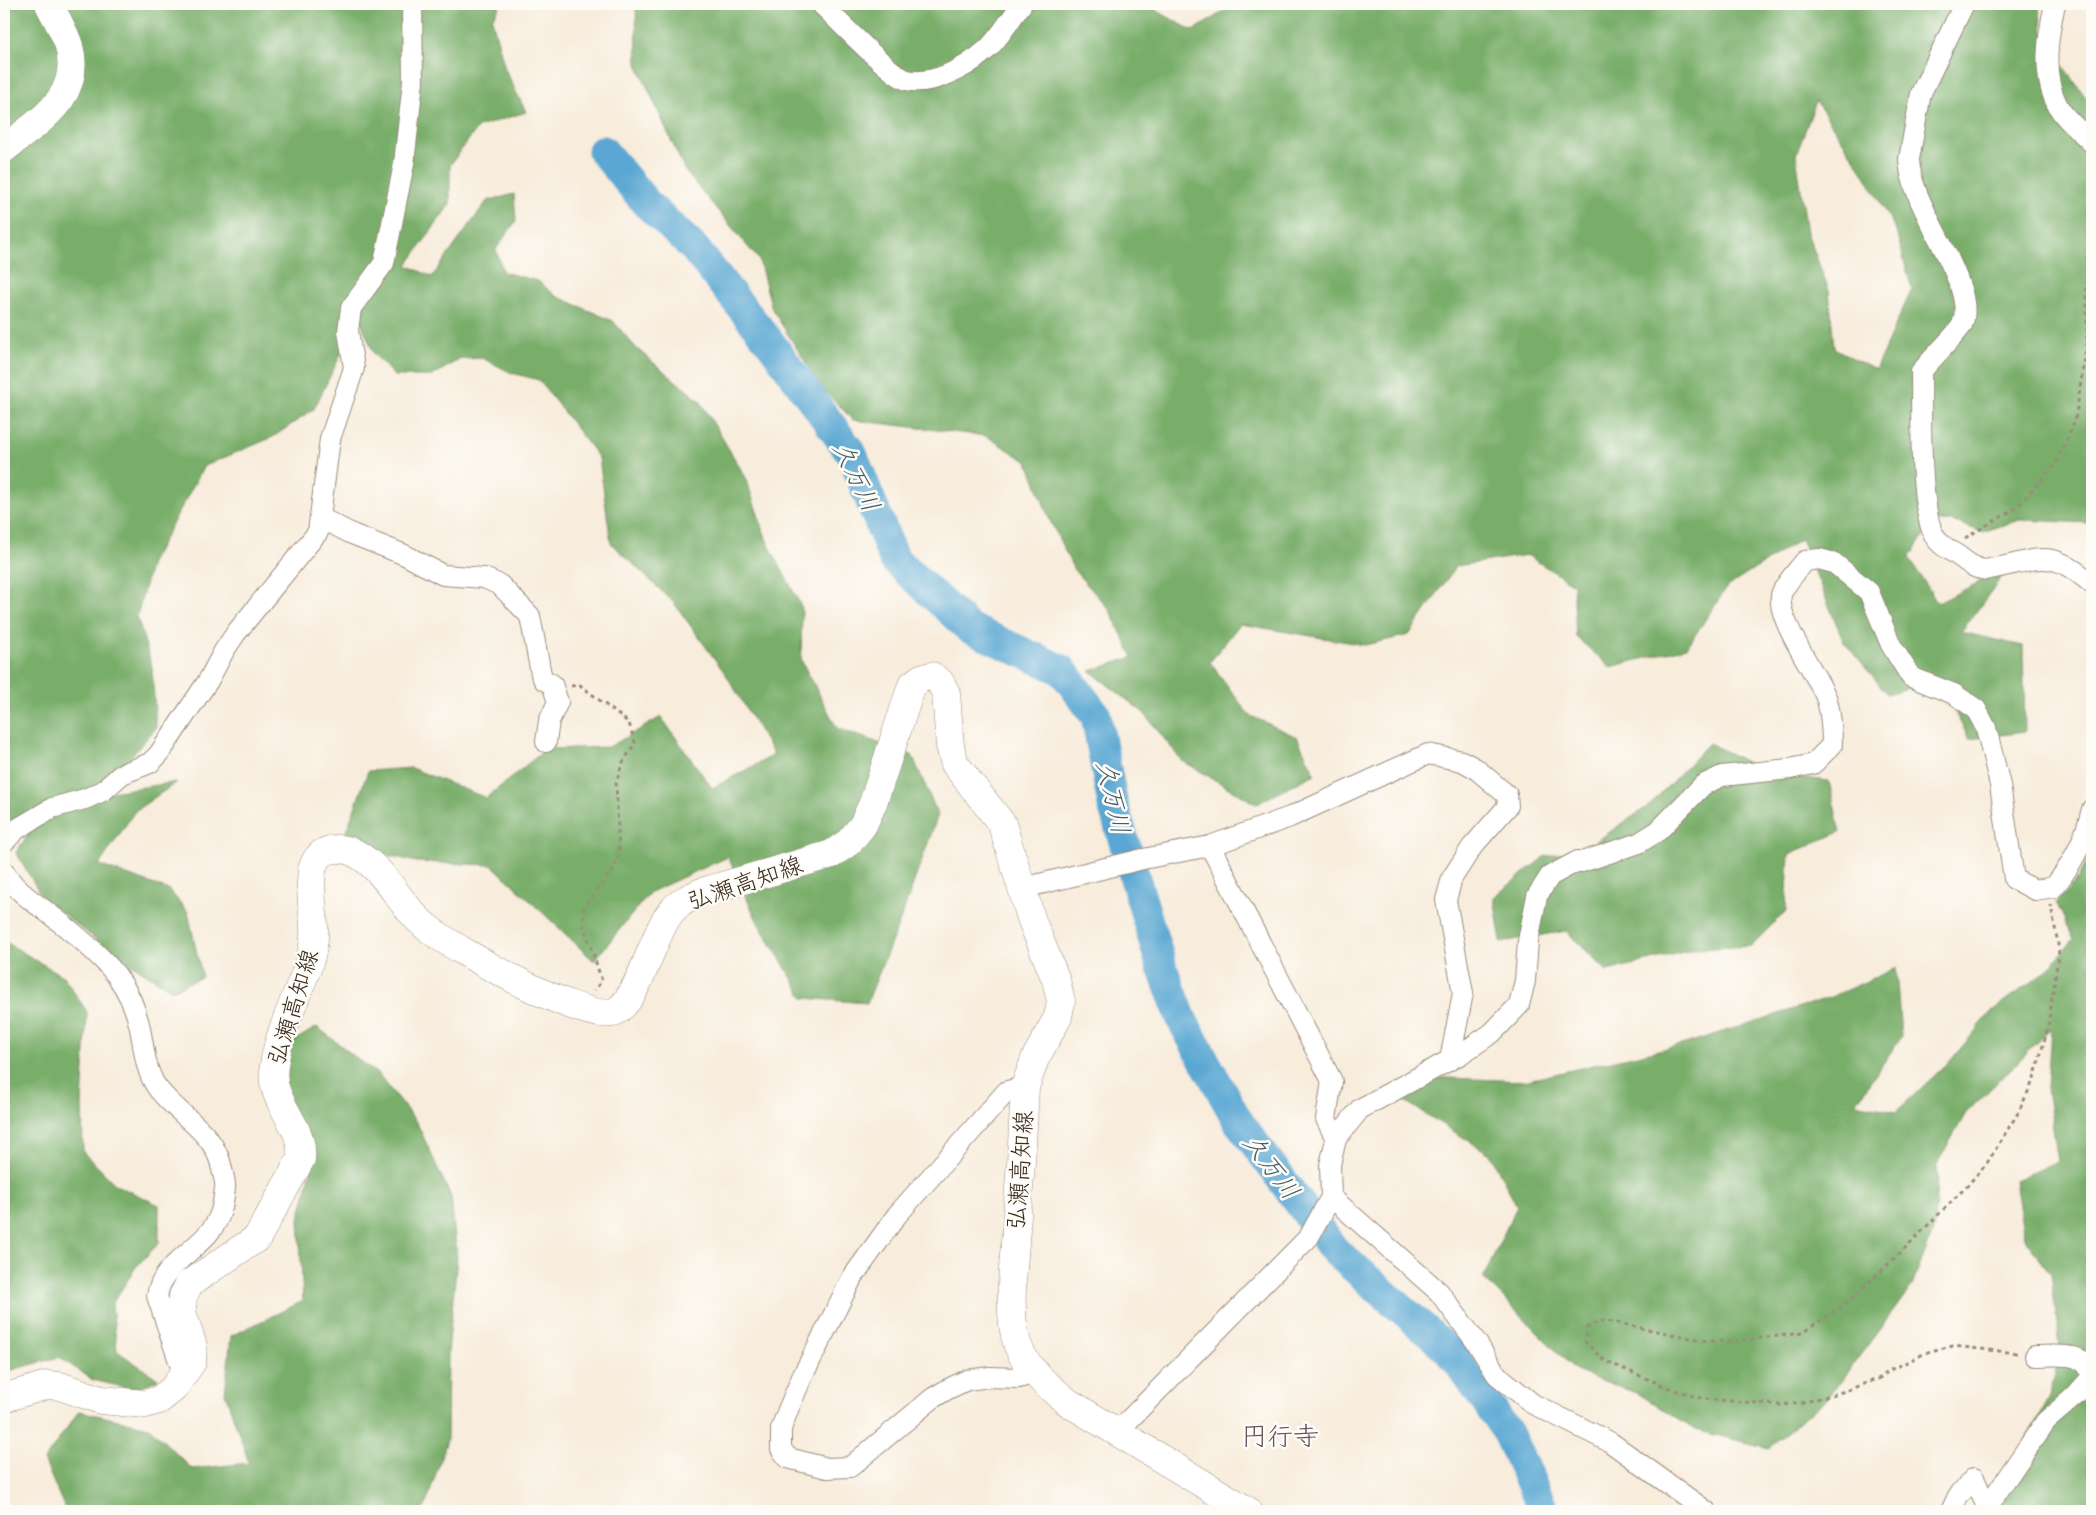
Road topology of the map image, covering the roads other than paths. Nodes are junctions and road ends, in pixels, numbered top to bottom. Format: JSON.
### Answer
{"nodes":[{"id":1,"x":49,"y":4,"type":"edge"},
{"id":2,"x":412,"y":4,"type":"edge"},
{"id":3,"x":821,"y":4,"type":"edge"},
{"id":4,"x":1022,"y":4,"type":"edge"},
{"id":5,"x":1964,"y":4,"type":"edge"},
{"id":6,"x":2055,"y":4,"type":"edge"},
{"id":7,"x":2092,"y":143,"type":"edge"},
{"id":8,"x":4,"y":149,"type":"edge"},
{"id":9,"x":321,"y":518,"type":"junction"},
{"id":10,"x":2092,"y":584,"type":"edge"},
{"id":11,"x":546,"y":742,"type":"dead end"},
{"id":12,"x":2092,"y":809,"type":"edge"},
{"id":13,"x":4,"y":842,"type":"edge"},
{"id":14,"x":1210,"y":846,"type":"junction"},
{"id":15,"x":4,"y":871,"type":"edge"},
{"id":16,"x":1023,"y":888,"type":"junction"},
{"id":17,"x":1450,"y":1060,"type":"junction"},
{"id":18,"x":1025,"y":1088,"type":"junction"},
{"id":19,"x":1336,"y":1139,"type":"junction"},
{"id":20,"x":1330,"y":1197,"type":"junction"},
{"id":21,"x":2035,"y":1356,"type":"road end"},
{"id":22,"x":1036,"y":1373,"type":"junction"},
{"id":23,"x":184,"y":1376,"type":"junction"},
{"id":24,"x":4,"y":1398,"type":"edge"},
{"id":25,"x":1116,"y":1433,"type":"junction"},
{"id":26,"x":1987,"y":1509,"type":"edge"},
{"id":27,"x":1248,"y":1511,"type":"edge"},
{"id":28,"x":1706,"y":1511,"type":"edge"},
{"id":29,"x":1951,"y":1511,"type":"edge"}],
"edges":[{"from":1,"to":8,"type":"main road"},
{"from":2,"to":9,"type":"street"},
{"from":3,"to":4,"type":"street"},
{"from":5,"to":10,"type":"street"},
{"from":6,"to":7,"type":"street"},
{"from":9,"to":11,"type":"street"},
{"from":9,"to":13,"type":"street"},
{"from":12,"to":17,"type":"street"},
{"from":14,"to":16,"type":"street"},
{"from":14,"to":17,"type":"street"},
{"from":14,"to":19,"type":"street"},
{"from":15,"to":23,"type":"street"},
{"from":16,"to":18,"type":"main road","name":"弘瀬高知線"},
{"from":16,"to":23,"type":"main road","name":"弘瀬高知線"},
{"from":17,"to":19,"type":"street"},
{"from":18,"to":22,"type":"main road","name":"弘瀬高知線"},
{"from":18,"to":22,"type":"street"},
{"from":19,"to":20,"type":"street"},
{"from":20,"to":25,"type":"street"},
{"from":20,"to":28,"type":"street"},
{"from":21,"to":26,"type":"street"},
{"from":22,"to":25,"type":"main road","name":"弘瀬高知線"},
{"from":23,"to":24,"type":"main road","name":"弘瀬高知線"},
{"from":25,"to":27,"type":"main road","name":"弘瀬高知線"},
{"from":26,"to":29,"type":"street"}]}
